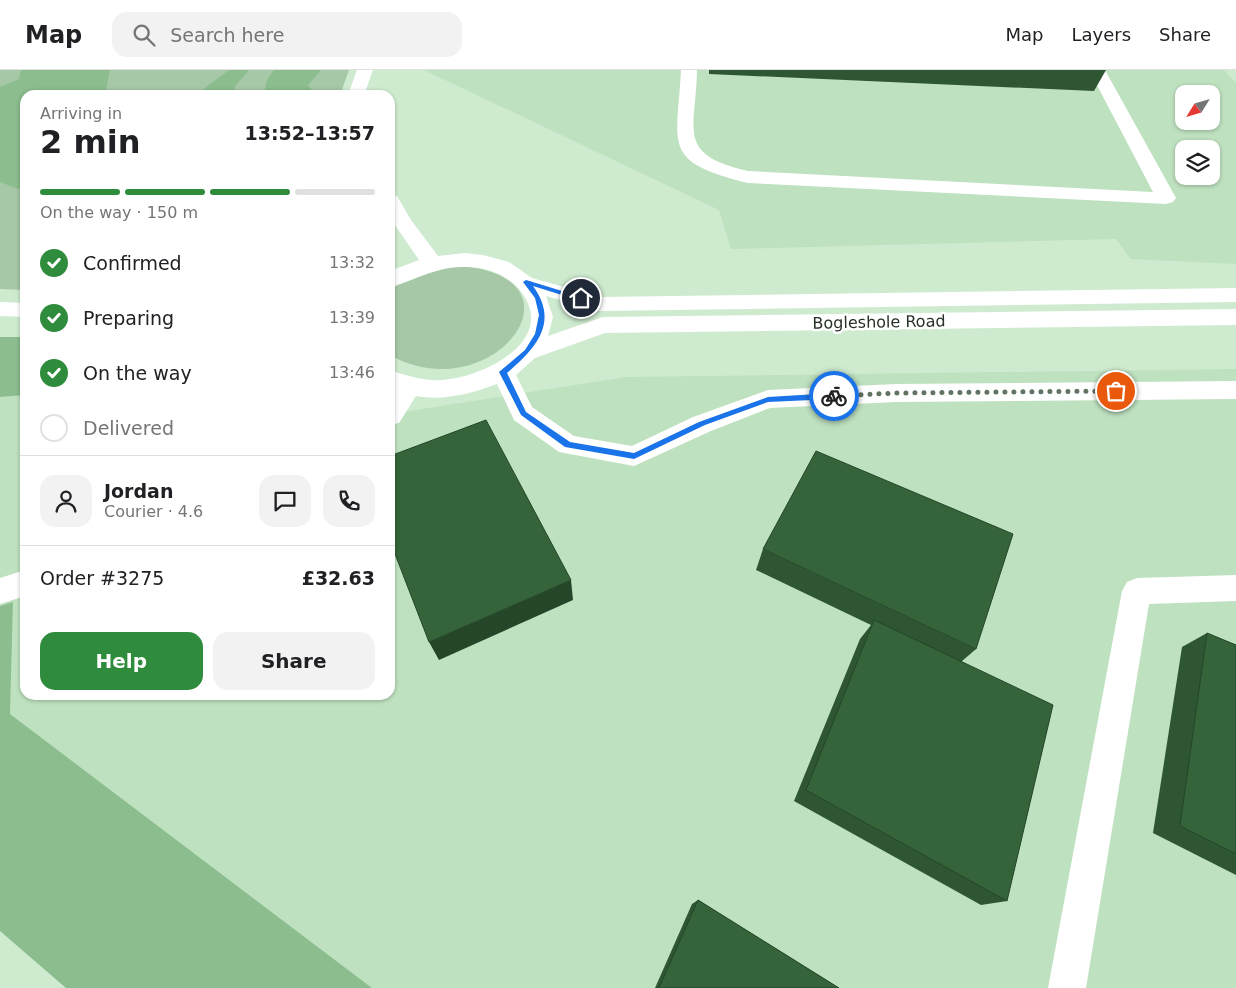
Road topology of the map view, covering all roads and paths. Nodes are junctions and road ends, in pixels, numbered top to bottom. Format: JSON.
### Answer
{"nodes":[{"id":1,"x":365,"y":70,"type":"edge"},
{"id":2,"x":690,"y":70,"type":"edge"},
{"id":3,"x":1097,"y":70,"type":"edge"},
{"id":4,"x":358,"y":90,"type":"edge"},
{"id":5,"x":395,"y":209,"type":"edge"},
{"id":6,"x":432,"y":263,"type":"junction"},
{"id":7,"x":395,"y":277,"type":"edge"},
{"id":8,"x":526,"y":282,"type":"junction"},
{"id":9,"x":1236,"y":295,"type":"edge"},
{"id":10,"x":0,"y":309,"type":"edge"},
{"id":11,"x":20,"y":310,"type":"edge"},
{"id":12,"x":1236,"y":317,"type":"edge"},
{"id":13,"x":528,"y":352,"type":"junction"},
{"id":14,"x":503,"y":372,"type":"junction"},
{"id":15,"x":399,"y":383,"type":"edge"},
{"id":16,"x":1236,"y":390,"type":"edge"},
{"id":17,"x":395,"y":398,"type":"edge"},
{"id":18,"x":20,"y":585,"type":"edge"},
{"id":19,"x":1236,"y":588,"type":"edge"},
{"id":20,"x":0,"y":591,"type":"edge"},
{"id":21,"x":1066,"y":988,"type":"edge"}],
"edges":[{"from":1,"to":4,"type":"street"},
{"from":2,"to":3,"type":"street"},
{"from":5,"to":6,"type":"street"},
{"from":6,"to":7,"type":"street"},
{"from":6,"to":8,"type":"street"},
{"from":8,"to":9,"type":"street","name":"Bogleshole Road"},
{"from":8,"to":13,"type":"street"},
{"from":10,"to":11,"type":"street"},
{"from":12,"to":13,"type":"street","name":"Bogleshole Road"},
{"from":13,"to":14,"type":"street"},
{"from":14,"to":15,"type":"street"},
{"from":14,"to":16,"type":"street"},
{"from":15,"to":17,"type":"street"},
{"from":18,"to":20,"type":"street"},
{"from":19,"to":21,"type":"street"}]}
